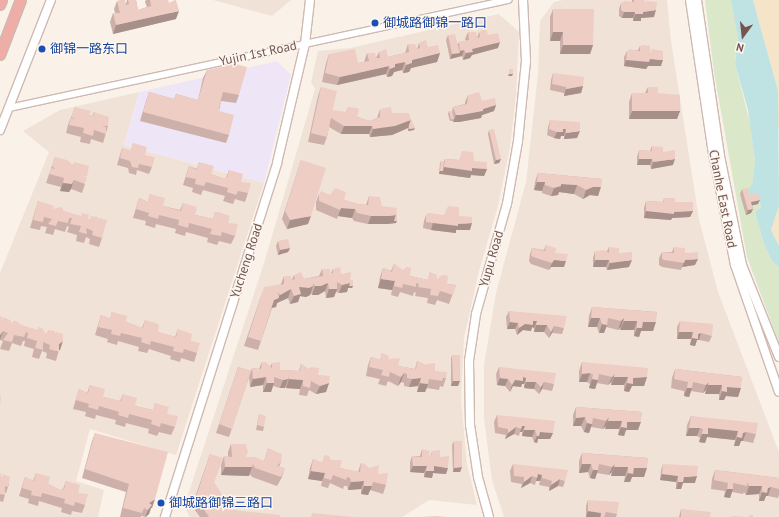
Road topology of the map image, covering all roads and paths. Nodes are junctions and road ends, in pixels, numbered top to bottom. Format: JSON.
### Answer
{"nodes":[{"id":1,"x":2,"y":0,"type":"edge"},
{"id":2,"x":21,"y":0,"type":"edge"},
{"id":3,"x":51,"y":0,"type":"edge"},
{"id":4,"x":310,"y":0,"type":"edge"},
{"id":5,"x":508,"y":0,"type":"edge"},
{"id":6,"x":523,"y":0,"type":"edge"},
{"id":7,"x":690,"y":0,"type":"edge"},
{"id":8,"x":697,"y":0,"type":"edge"},
{"id":9,"x":0,"y":5,"type":"edge"},
{"id":10,"x":305,"y":44,"type":"junction"},
{"id":11,"x":0,"y":55,"type":"edge"},
{"id":12,"x":9,"y":108,"type":"junction"},
{"id":13,"x":0,"y":130,"type":"edge"},
{"id":14,"x":779,"y":356,"type":"edge"},
{"id":15,"x":779,"y":392,"type":"edge"},
{"id":16,"x":165,"y":517,"type":"edge"},
{"id":17,"x":489,"y":517,"type":"edge"}],
"edges":[{"from":1,"to":9,"type":"highway"},
{"from":2,"to":11,"type":"highway"},
{"from":3,"to":12,"type":"street"},
{"from":4,"to":10,"type":"street","name":"Yucheng Road"},
{"from":5,"to":10,"type":"street","name":"Yujin 1st Road"},
{"from":6,"to":17,"type":"street","name":"Yupu Road"},
{"from":7,"to":15,"type":"street","name":"Chanhe East Road"},
{"from":8,"to":14,"type":"street","name":"Chanhe East Road"},
{"from":10,"to":12,"type":"street","name":"Yujin 1st Road"},
{"from":10,"to":16,"type":"street","name":"Yucheng Road"},
{"from":12,"to":13,"type":"street"}]}
